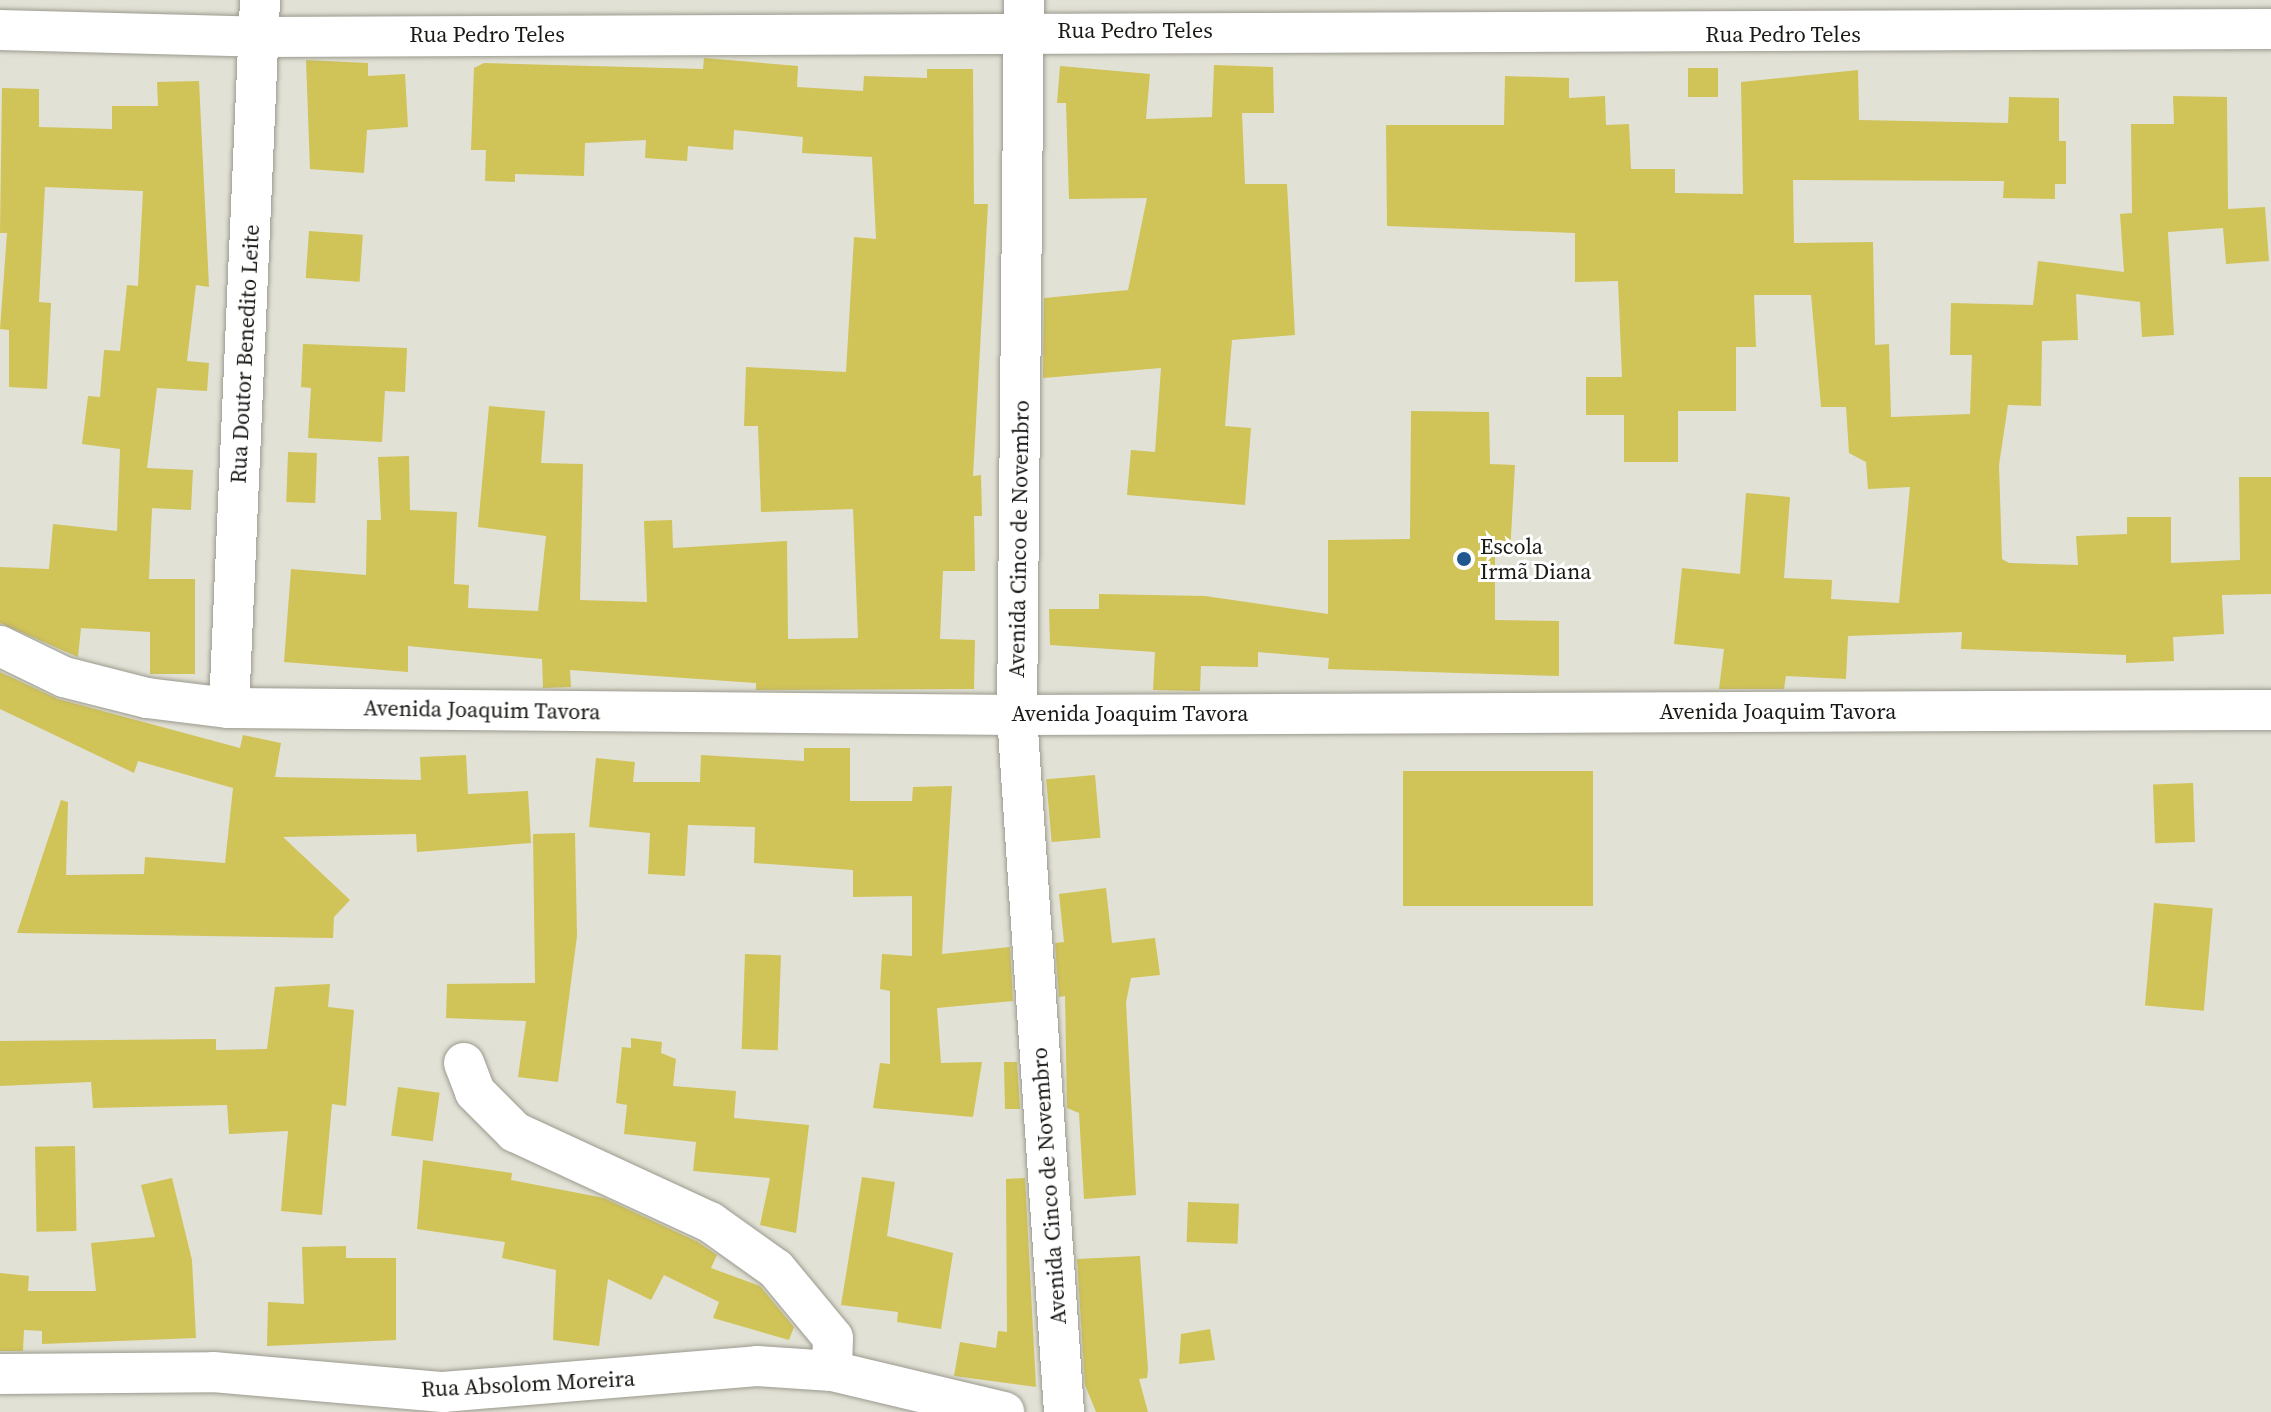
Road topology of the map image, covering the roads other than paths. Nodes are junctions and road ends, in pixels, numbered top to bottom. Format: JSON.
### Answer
{"nodes":[{"id":1,"x":1024,"y":15,"type":"edge"},
{"id":2,"x":1891,"y":18,"type":"edge"},
{"id":3,"x":260,"y":19,"type":"edge"},
{"id":4,"x":2271,"y":29,"type":"edge"},
{"id":5,"x":0,"y":30,"type":"edge"},
{"id":6,"x":0,"y":646,"type":"edge"},
{"id":7,"x":229,"y":708,"type":"junction"},
{"id":8,"x":2271,"y":710,"type":"edge"},
{"id":9,"x":1017,"y":715,"type":"junction"},
{"id":10,"x":464,"y":1063,"type":"dead end"},
{"id":11,"x":832,"y":1371,"type":"junction"},
{"id":12,"x":0,"y":1374,"type":"edge"},
{"id":13,"x":1004,"y":1412,"type":"edge"},
{"id":14,"x":1064,"y":1412,"type":"edge"}],
"edges":[{"from":1,"to":2,"type":"street","name":"Rua Pedro Teles"},
{"from":1,"to":3,"type":"street","name":"Rua Pedro Teles"},
{"from":1,"to":9,"type":"street","name":"Avenida Cinco de Novembro"},
{"from":2,"to":4,"type":"street","name":"Rua Pedro Teles"},
{"from":3,"to":5,"type":"street","name":"Rua Pedro Teles"},
{"from":3,"to":7,"type":"street","name":"Rua Doutor Benedito Leite"},
{"from":6,"to":7,"type":"street","name":"Avenida Joaquim Tavora"},
{"from":7,"to":9,"type":"street","name":"Avenida Joaquim Tavora"},
{"from":8,"to":9,"type":"street","name":"Avenida Joaquim Tavora"},
{"from":9,"to":14,"type":"street","name":"Avenida Cinco de Novembro"},
{"from":10,"to":11,"type":"street"},
{"from":11,"to":12,"type":"street","name":"Rua Absolom Moreira"},
{"from":11,"to":13,"type":"street","name":"Rua Absolom Moreira"}]}
